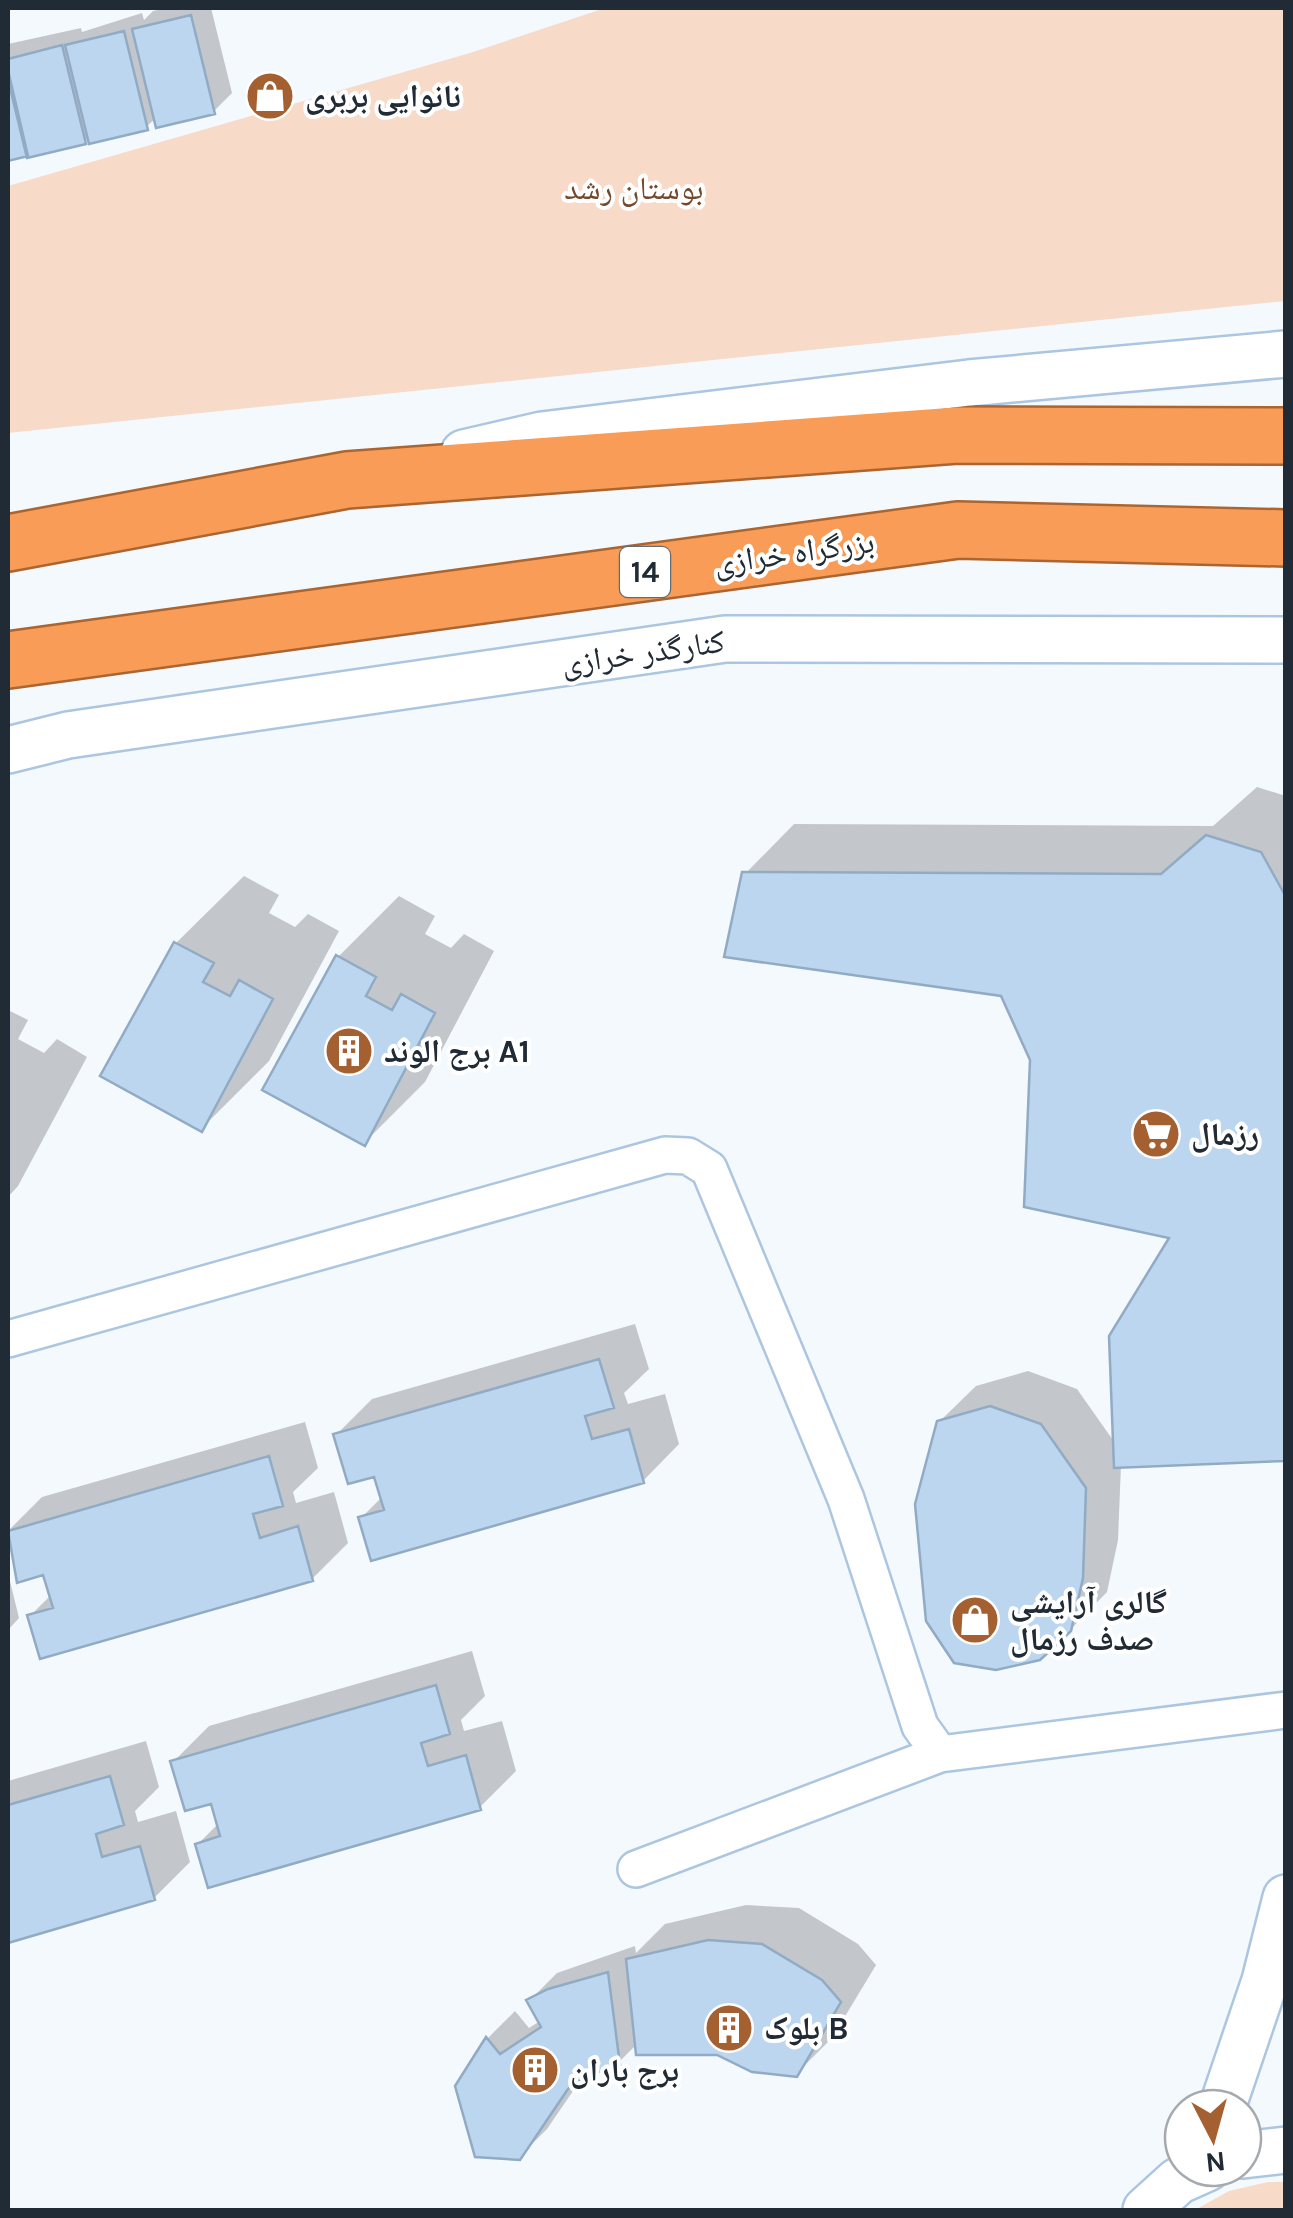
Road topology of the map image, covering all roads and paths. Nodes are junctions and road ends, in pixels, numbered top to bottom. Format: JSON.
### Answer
{"nodes":[{"id":1,"x":1286,"y":354,"type":"edge"},
{"id":2,"x":1286,"y":436,"type":"edge"},
{"id":3,"x":348,"y":480,"type":"junction"},
{"id":4,"x":1286,"y":538,"type":"edge"},
{"id":5,"x":8,"y":543,"type":"edge"},
{"id":6,"x":1286,"y":640,"type":"edge"},
{"id":7,"x":8,"y":660,"type":"edge"},
{"id":8,"x":8,"y":750,"type":"edge"},
{"id":9,"x":8,"y":1340,"type":"edge"},
{"id":10,"x":1286,"y":1710,"type":"edge"},
{"id":11,"x":940,"y":1754,"type":"junction"},
{"id":12,"x":636,"y":1868,"type":"dead end"},
{"id":13,"x":1286,"y":1898,"type":"edge"},
{"id":14,"x":1229,"y":2088,"type":"edge"}],
"edges":[{"from":1,"to":3,"type":"street"},
{"from":2,"to":3,"type":"highway"},
{"from":3,"to":5,"type":"highway"},
{"from":4,"to":7,"type":"highway","name":"بزرگراه خرازی","number":"14"},
{"from":6,"to":8,"type":"street","name":"کنارگذر خرازی"},
{"from":9,"to":11,"type":"street"},
{"from":10,"to":11,"type":"street"},
{"from":11,"to":12,"type":"street"},
{"from":13,"to":14,"type":"street"}]}
